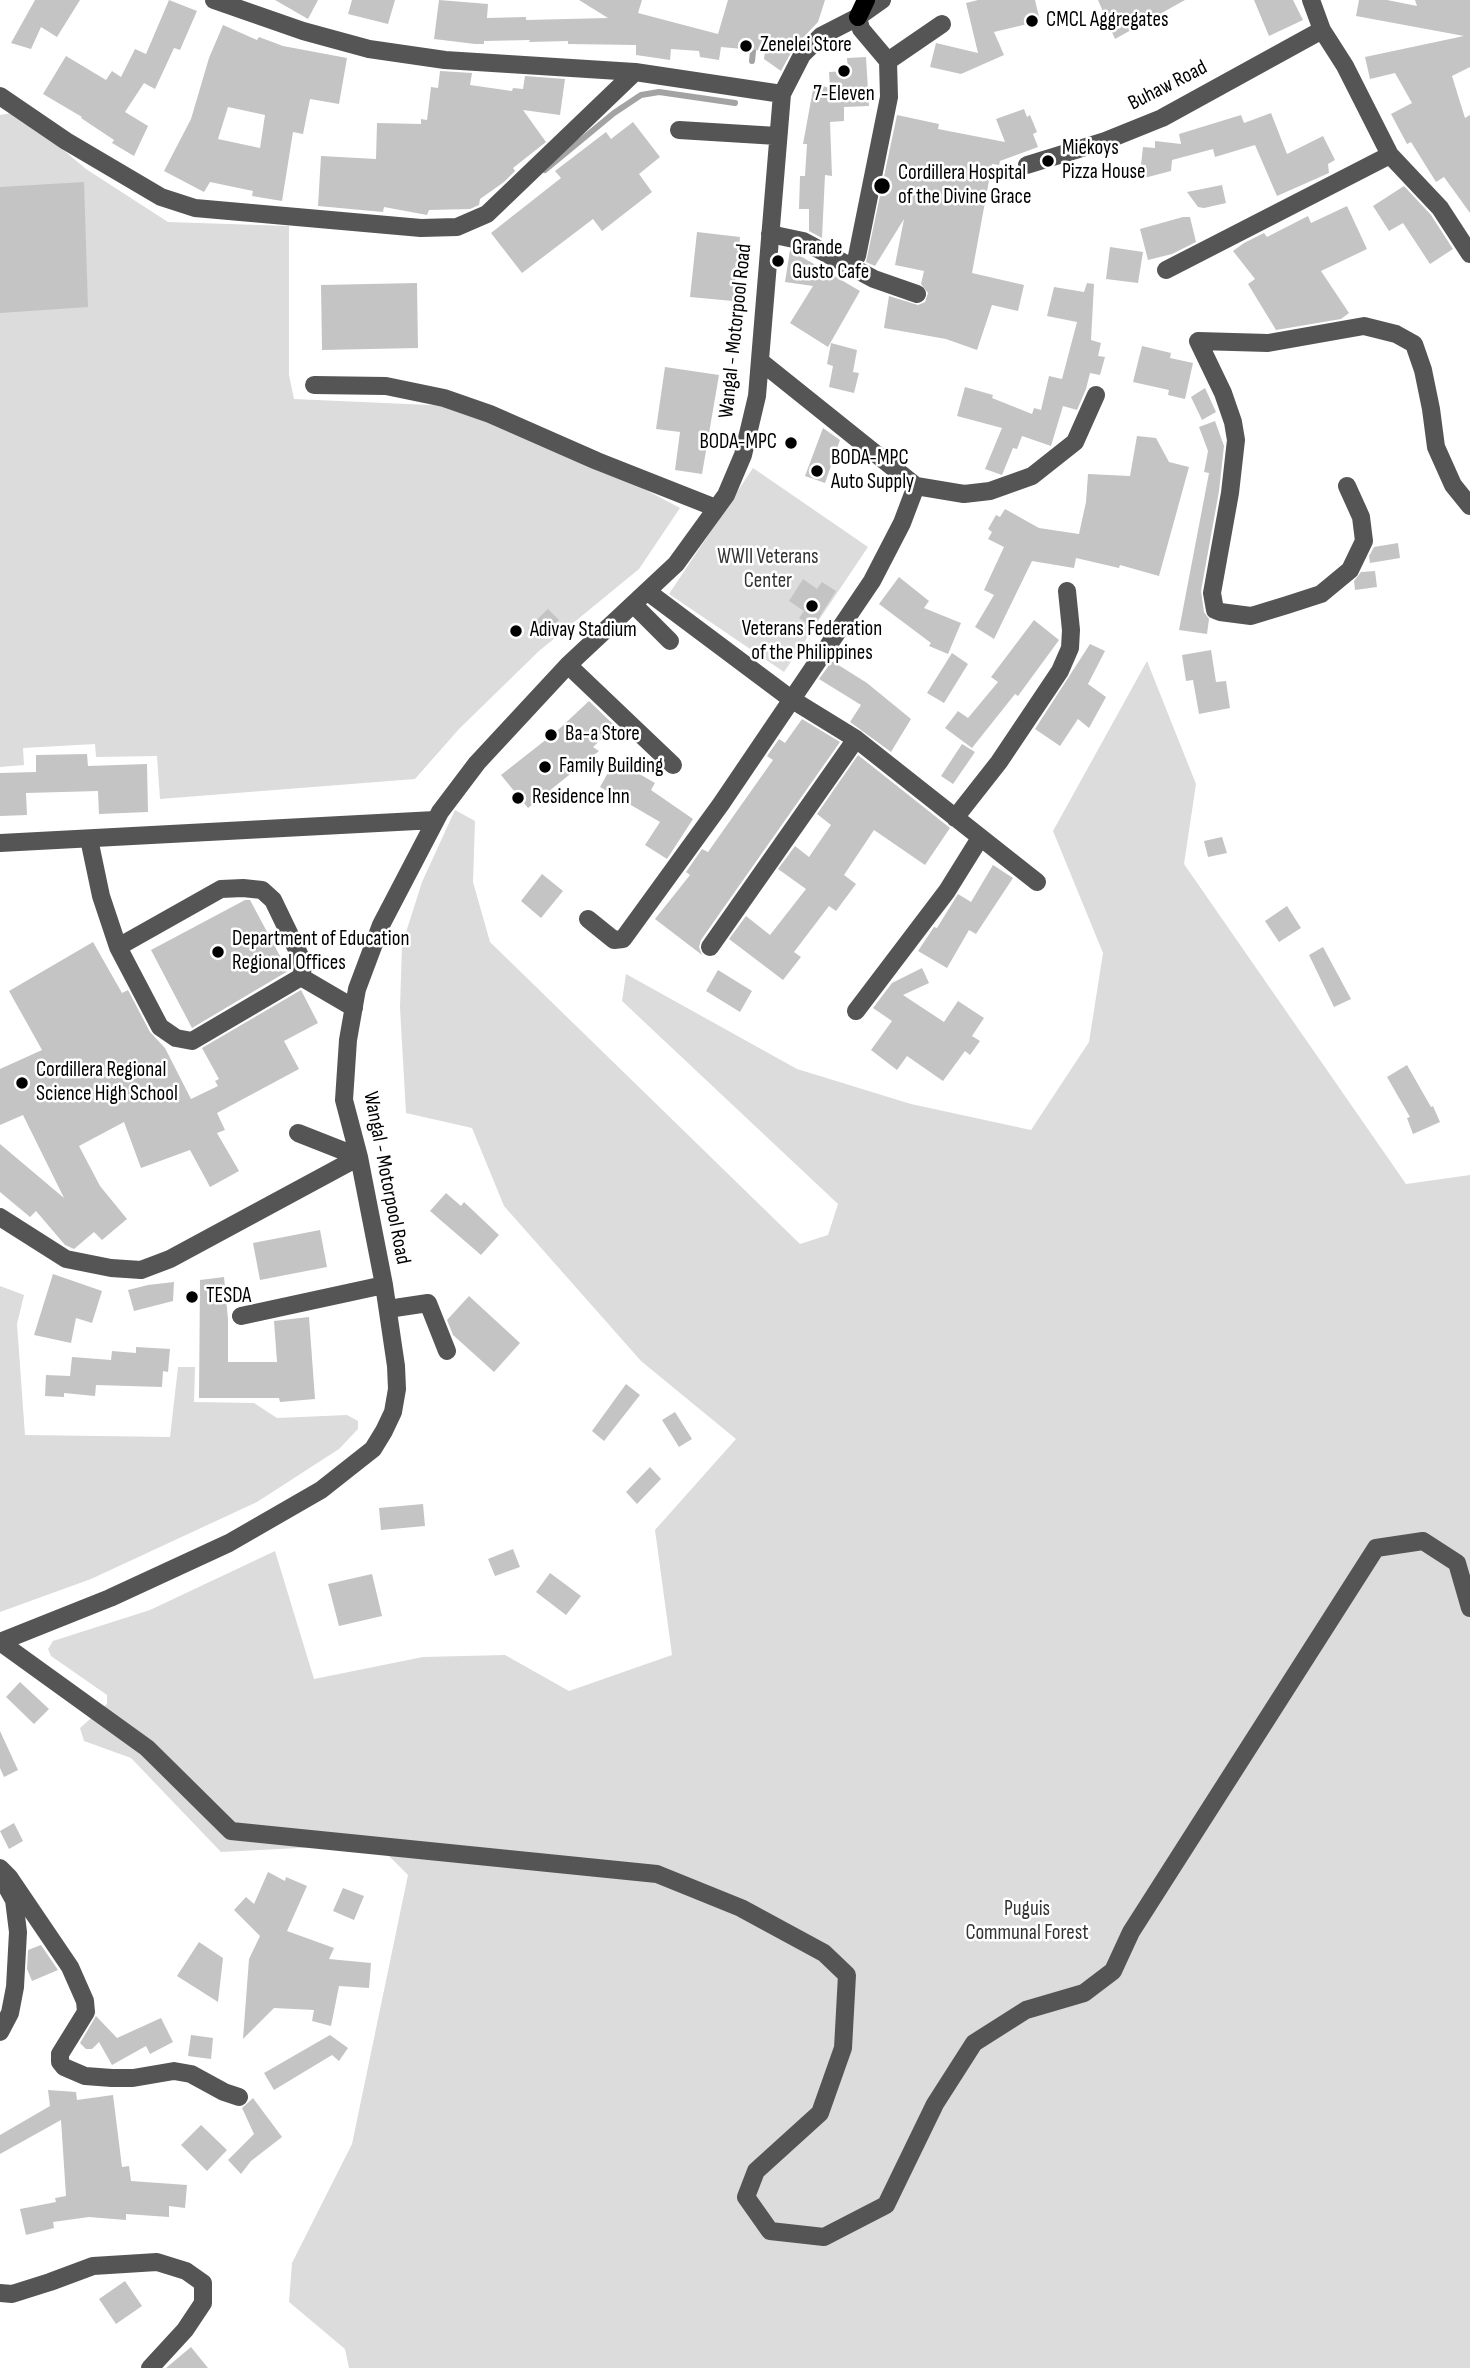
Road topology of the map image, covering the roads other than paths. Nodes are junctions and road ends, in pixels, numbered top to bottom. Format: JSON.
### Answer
{"nodes":[{"id":1,"x":214,"y":0,"type":"edge"},
{"id":2,"x":866,"y":0,"type":"edge"},
{"id":3,"x":882,"y":0,"type":"edge"},
{"id":4,"x":1311,"y":0,"type":"edge"},
{"id":5,"x":858,"y":18,"type":"junction"},
{"id":6,"x":942,"y":24,"type":"dead end"},
{"id":7,"x":1322,"y":30,"type":"junction"},
{"id":8,"x":888,"y":61,"type":"junction"},
{"id":9,"x":635,"y":72,"type":"junction"},
{"id":10,"x":782,"y":94,"type":"junction"},
{"id":11,"x":0,"y":96,"type":"edge"},
{"id":12,"x":679,"y":131,"type":"dead end"},
{"id":13,"x":777,"y":136,"type":"junction"},
{"id":14,"x":1390,"y":155,"type":"junction"},
{"id":15,"x":1027,"y":165,"type":"dead end"},
{"id":16,"x":770,"y":234,"type":"junction"},
{"id":17,"x":1470,"y":254,"type":"edge"},
{"id":18,"x":857,"y":256,"type":"dead end"},
{"id":19,"x":1166,"y":270,"type":"dead end"},
{"id":20,"x":917,"y":294,"type":"dead end"},
{"id":21,"x":760,"y":361,"type":"junction"},
{"id":22,"x":314,"y":385,"type":"dead end"},
{"id":23,"x":1096,"y":395,"type":"dead end"},
{"id":24,"x":916,"y":486,"type":"junction"},
{"id":25,"x":1347,"y":486,"type":"dead end"},
{"id":26,"x":1470,"y":506,"type":"edge"},
{"id":27,"x":716,"y":508,"type":"junction"},
{"id":28,"x":1067,"y":591,"type":"dead end"},
{"id":29,"x":648,"y":592,"type":"junction"},
{"id":30,"x":634,"y":605,"type":"junction"},
{"id":31,"x":670,"y":641,"type":"dead end"},
{"id":32,"x":568,"y":665,"type":"junction"},
{"id":33,"x":791,"y":699,"type":"junction"},
{"id":34,"x":856,"y":739,"type":"junction"},
{"id":35,"x":673,"y":765,"type":"dead end"},
{"id":36,"x":955,"y":818,"type":"junction"},
{"id":37,"x":435,"y":820,"type":"junction"},
{"id":38,"x":980,"y":838,"type":"junction"},
{"id":39,"x":89,"y":839,"type":"junction"},
{"id":40,"x":0,"y":842,"type":"edge"},
{"id":41,"x":1037,"y":882,"type":"dead end"},
{"id":42,"x":588,"y":919,"type":"dead end"},
{"id":43,"x":118,"y":947,"type":"junction"},
{"id":44,"x":710,"y":947,"type":"dead end"},
{"id":45,"x":301,"y":977,"type":"junction"},
{"id":46,"x":354,"y":1008,"type":"junction"},
{"id":47,"x":856,"y":1011,"type":"dead end"},
{"id":48,"x":298,"y":1133,"type":"dead end"},
{"id":49,"x":359,"y":1157,"type":"junction"},
{"id":50,"x":0,"y":1217,"type":"edge"},
{"id":51,"x":384,"y":1285,"type":"junction"},
{"id":52,"x":388,"y":1308,"type":"junction"},
{"id":53,"x":241,"y":1316,"type":"dead end"},
{"id":54,"x":447,"y":1351,"type":"dead end"},
{"id":55,"x":1470,"y":1608,"type":"edge"},
{"id":56,"x":0,"y":1642,"type":"edge"},
{"id":57,"x":0,"y":1868,"type":"edge"},
{"id":58,"x":0,"y":1874,"type":"edge"},
{"id":59,"x":0,"y":2032,"type":"edge"},
{"id":60,"x":239,"y":2097,"type":"dead end"},
{"id":61,"x":0,"y":2293,"type":"edge"},
{"id":62,"x":150,"y":2368,"type":"edge"}],
"edges":[{"from":1,"to":9,"type":"street"},
{"from":2,"to":5,"type":"main road"},
{"from":3,"to":5,"type":"street","name":"Wangal - Motorpool Road"},
{"from":4,"to":7,"type":"street"},
{"from":5,"to":8,"type":"street"},
{"from":5,"to":10,"type":"street","name":"Wangal - Motorpool Road"},
{"from":6,"to":8,"type":"street"},
{"from":7,"to":14,"type":"street"},
{"from":7,"to":15,"type":"street","name":"Buhaw Road"},
{"from":8,"to":18,"type":"street"},
{"from":9,"to":10,"type":"street"},
{"from":9,"to":11,"type":"street"},
{"from":10,"to":13,"type":"street","name":"Wangal - Motorpool Road"},
{"from":12,"to":13,"type":"street"},
{"from":13,"to":16,"type":"street","name":"Wangal - Motorpool Road"},
{"from":14,"to":17,"type":"street"},
{"from":14,"to":19,"type":"street"},
{"from":16,"to":20,"type":"street"},
{"from":16,"to":21,"type":"street","name":"Wangal - Motorpool Road"},
{"from":21,"to":24,"type":"street"},
{"from":21,"to":27,"type":"street","name":"Wangal - Motorpool Road"},
{"from":22,"to":27,"type":"street"},
{"from":23,"to":24,"type":"street"},
{"from":24,"to":33,"type":"street"},
{"from":25,"to":26,"type":"street"},
{"from":27,"to":29,"type":"street","name":"Wangal - Motorpool Road"},
{"from":28,"to":36,"type":"street"},
{"from":29,"to":30,"type":"street","name":"Wangal - Motorpool Road"},
{"from":29,"to":33,"type":"street"},
{"from":30,"to":31,"type":"street"},
{"from":30,"to":32,"type":"street","name":"Wangal - Motorpool Road"},
{"from":32,"to":35,"type":"street"},
{"from":32,"to":37,"type":"street","name":"Wangal - Motorpool Road"},
{"from":33,"to":34,"type":"street"},
{"from":33,"to":42,"type":"street"},
{"from":34,"to":36,"type":"street"},
{"from":34,"to":44,"type":"street"},
{"from":36,"to":38,"type":"street"},
{"from":37,"to":39,"type":"street"},
{"from":37,"to":46,"type":"street","name":"Wangal - Motorpool Road"},
{"from":38,"to":41,"type":"street"},
{"from":38,"to":47,"type":"street"},
{"from":39,"to":40,"type":"street"},
{"from":39,"to":43,"type":"street"},
{"from":43,"to":45,"type":"street"},
{"from":43,"to":45,"type":"street"},
{"from":45,"to":46,"type":"street"},
{"from":46,"to":49,"type":"street","name":"Wangal - Motorpool Road"},
{"from":48,"to":49,"type":"street"},
{"from":49,"to":50,"type":"street"},
{"from":49,"to":51,"type":"street","name":"Wangal - Motorpool Road"},
{"from":51,"to":52,"type":"street","name":"Wangal - Motorpool Road"},
{"from":51,"to":53,"type":"street"},
{"from":52,"to":54,"type":"street"},
{"from":52,"to":56,"type":"street","name":"Wangal - Motorpool Road"},
{"from":55,"to":56,"type":"street"},
{"from":57,"to":60,"type":"street"},
{"from":58,"to":59,"type":"street"},
{"from":61,"to":62,"type":"street"}]}
